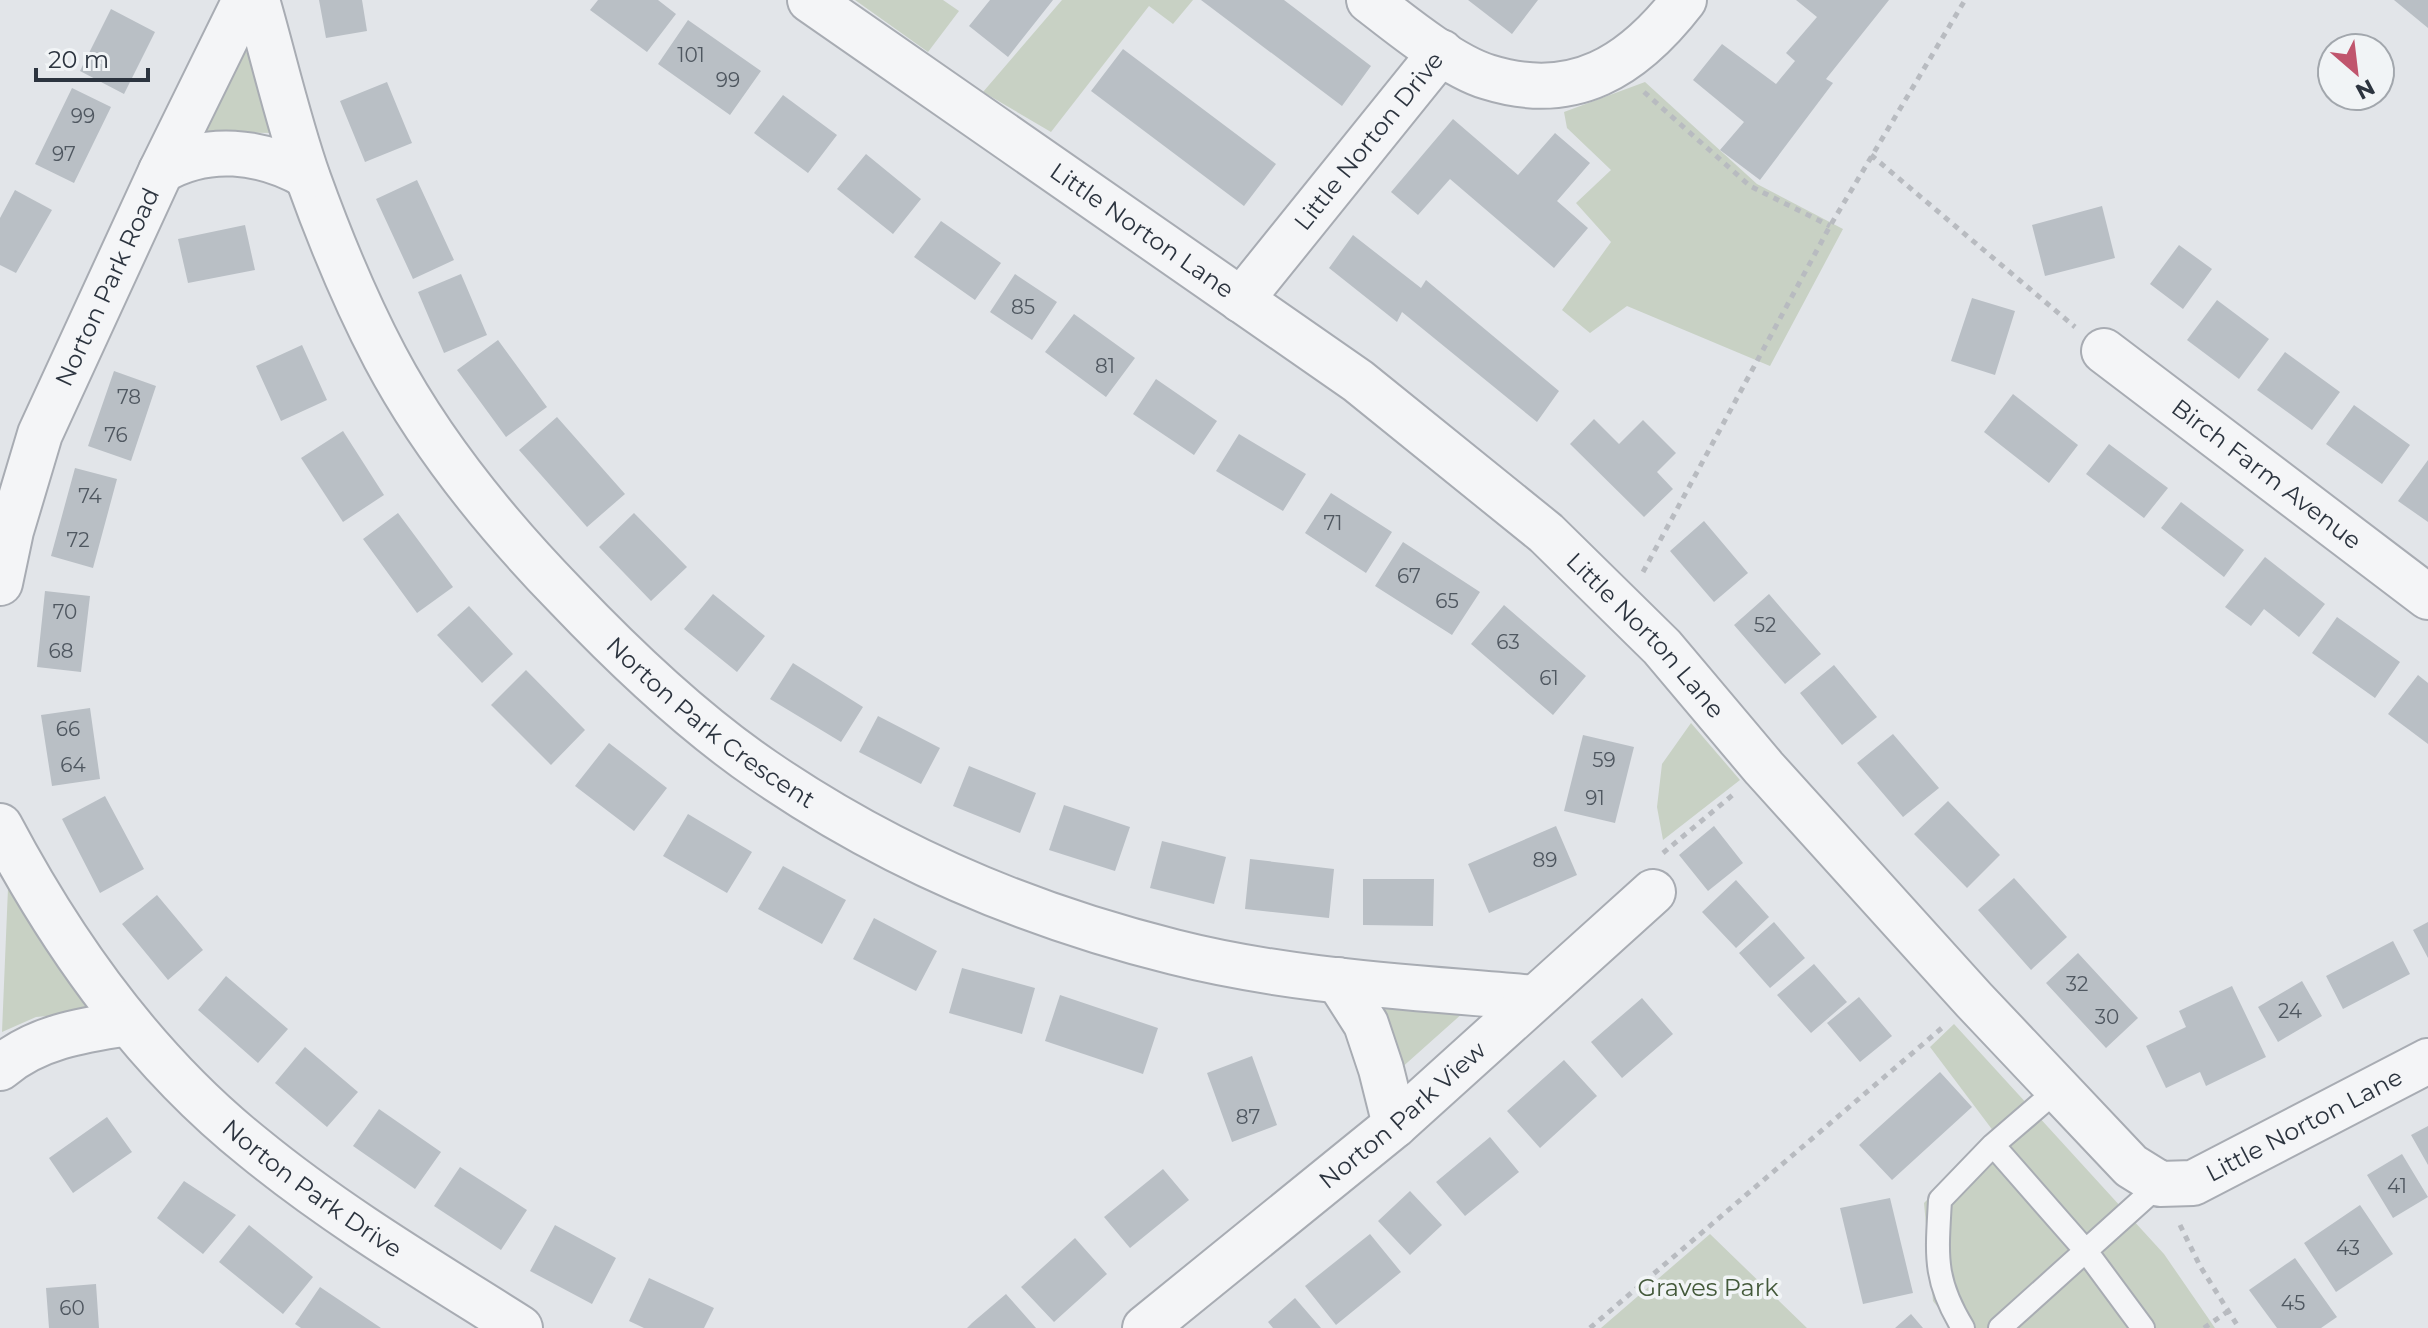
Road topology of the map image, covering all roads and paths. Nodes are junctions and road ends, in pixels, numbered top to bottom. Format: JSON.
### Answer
{"nodes":[{"id":1,"x":245,"y":0,"type":"edge"},
{"id":2,"x":257,"y":0,"type":"edge"},
{"id":3,"x":810,"y":0,"type":"edge"},
{"id":4,"x":1369,"y":0,"type":"edge"},
{"id":5,"x":1684,"y":0,"type":"edge"},
{"id":6,"x":1965,"y":0,"type":"edge"},
{"id":7,"x":1441,"y":52,"type":"junction"},
{"id":8,"x":1623,"y":61,"type":"junction"},
{"id":9,"x":1871,"y":155,"type":"junction"},
{"id":10,"x":161,"y":171,"type":"junction"},
{"id":11,"x":307,"y":176,"type":"junction"},
{"id":12,"x":1830,"y":226,"type":"junction"},
{"id":13,"x":1241,"y":300,"type":"junction"},
{"id":14,"x":2104,"y":351,"type":"joint"},
{"id":15,"x":0,"y":583,"type":"edge"},
{"id":16,"x":2428,"y":597,"type":"edge"},
{"id":17,"x":1624,"y":608,"type":"junction"},
{"id":18,"x":1764,"y":768,"type":"junction"},
{"id":19,"x":0,"y":826,"type":"edge"},
{"id":20,"x":1653,"y":892,"type":"joint"},
{"id":21,"x":1338,"y":980,"type":"junction"},
{"id":22,"x":1534,"y":998,"type":"junction"},
{"id":23,"x":1974,"y":1000,"type":"junction"},
{"id":24,"x":128,"y":1023,"type":"junction"},
{"id":25,"x":2428,"y":1061,"type":"edge"},
{"id":26,"x":0,"y":1068,"type":"edge"},
{"id":27,"x":2057,"y":1090,"type":"junction"},
{"id":28,"x":1395,"y":1125,"type":"junction"},
{"id":29,"x":1993,"y":1145,"type":"junction"},
{"id":30,"x":2160,"y":1184,"type":"junction"},
{"id":31,"x":2086,"y":1251,"type":"junction"},
{"id":32,"x":2227,"y":1312,"type":"junction"},
{"id":33,"x":520,"y":1328,"type":"edge"},
{"id":34,"x":1145,"y":1328,"type":"edge"},
{"id":35,"x":1590,"y":1328,"type":"edge"},
{"id":36,"x":1963,"y":1328,"type":"edge"},
{"id":37,"x":2000,"y":1328,"type":"edge"},
{"id":38,"x":2143,"y":1328,"type":"edge"},
{"id":39,"x":2204,"y":1328,"type":"edge"},
{"id":40,"x":2239,"y":1328,"type":"edge"}],
"edges":[{"from":1,"to":10,"type":"street","name":"Norton Park Road"},
{"from":2,"to":11,"type":"street","name":"Norton Park Crescent"},
{"from":3,"to":13,"type":"street","name":"Little Norton Lane"},
{"from":4,"to":7,"type":"street"},
{"from":5,"to":8,"type":"street","name":"Little Norton Drive"},
{"from":6,"to":9,"type":"path"},
{"from":7,"to":8,"type":"street","name":"Little Norton Drive"},
{"from":7,"to":13,"type":"street","name":"Little Norton Drive"},
{"from":8,"to":12,"type":"path"},
{"from":9,"to":12,"type":"path"},
{"from":9,"to":14,"type":"path"},
{"from":10,"to":11,"type":"street"},
{"from":10,"to":15,"type":"street","name":"Norton Park Road"},
{"from":11,"to":21,"type":"street","name":"Norton Park Crescent"},
{"from":12,"to":17,"type":"path"},
{"from":13,"to":17,"type":"street","name":"Little Norton Lane"},
{"from":14,"to":16,"type":"street","name":"Birch Farm Avenue"},
{"from":17,"to":18,"type":"street","name":"Little Norton Lane"},
{"from":18,"to":20,"type":"path"},
{"from":18,"to":23,"type":"street","name":"Little Norton Lane"},
{"from":19,"to":24,"type":"street","name":"Norton Park Drive"},
{"from":20,"to":22,"type":"street","name":"Norton Park View"},
{"from":21,"to":22,"type":"street","name":"Norton Park Crescent"},
{"from":21,"to":28,"type":"street"},
{"from":22,"to":28,"type":"street","name":"Norton Park View"},
{"from":23,"to":27,"type":"street","name":"Little Norton Lane"},
{"from":23,"to":35,"type":"path"},
{"from":24,"to":26,"type":"street"},
{"from":24,"to":33,"type":"street","name":"Norton Park Drive"},
{"from":25,"to":30,"type":"street","name":"Little Norton Lane"},
{"from":27,"to":29,"type":"lane"},
{"from":27,"to":30,"type":"street","name":"Little Norton Lane"},
{"from":28,"to":34,"type":"street","name":"Norton Park View"},
{"from":29,"to":31,"type":"lane"},
{"from":29,"to":36,"type":"lane"},
{"from":30,"to":31,"type":"lane"},
{"from":30,"to":32,"type":"path"},
{"from":31,"to":37,"type":"lane"},
{"from":31,"to":38,"type":"lane"},
{"from":32,"to":39,"type":"path"},
{"from":32,"to":40,"type":"path"}]}
